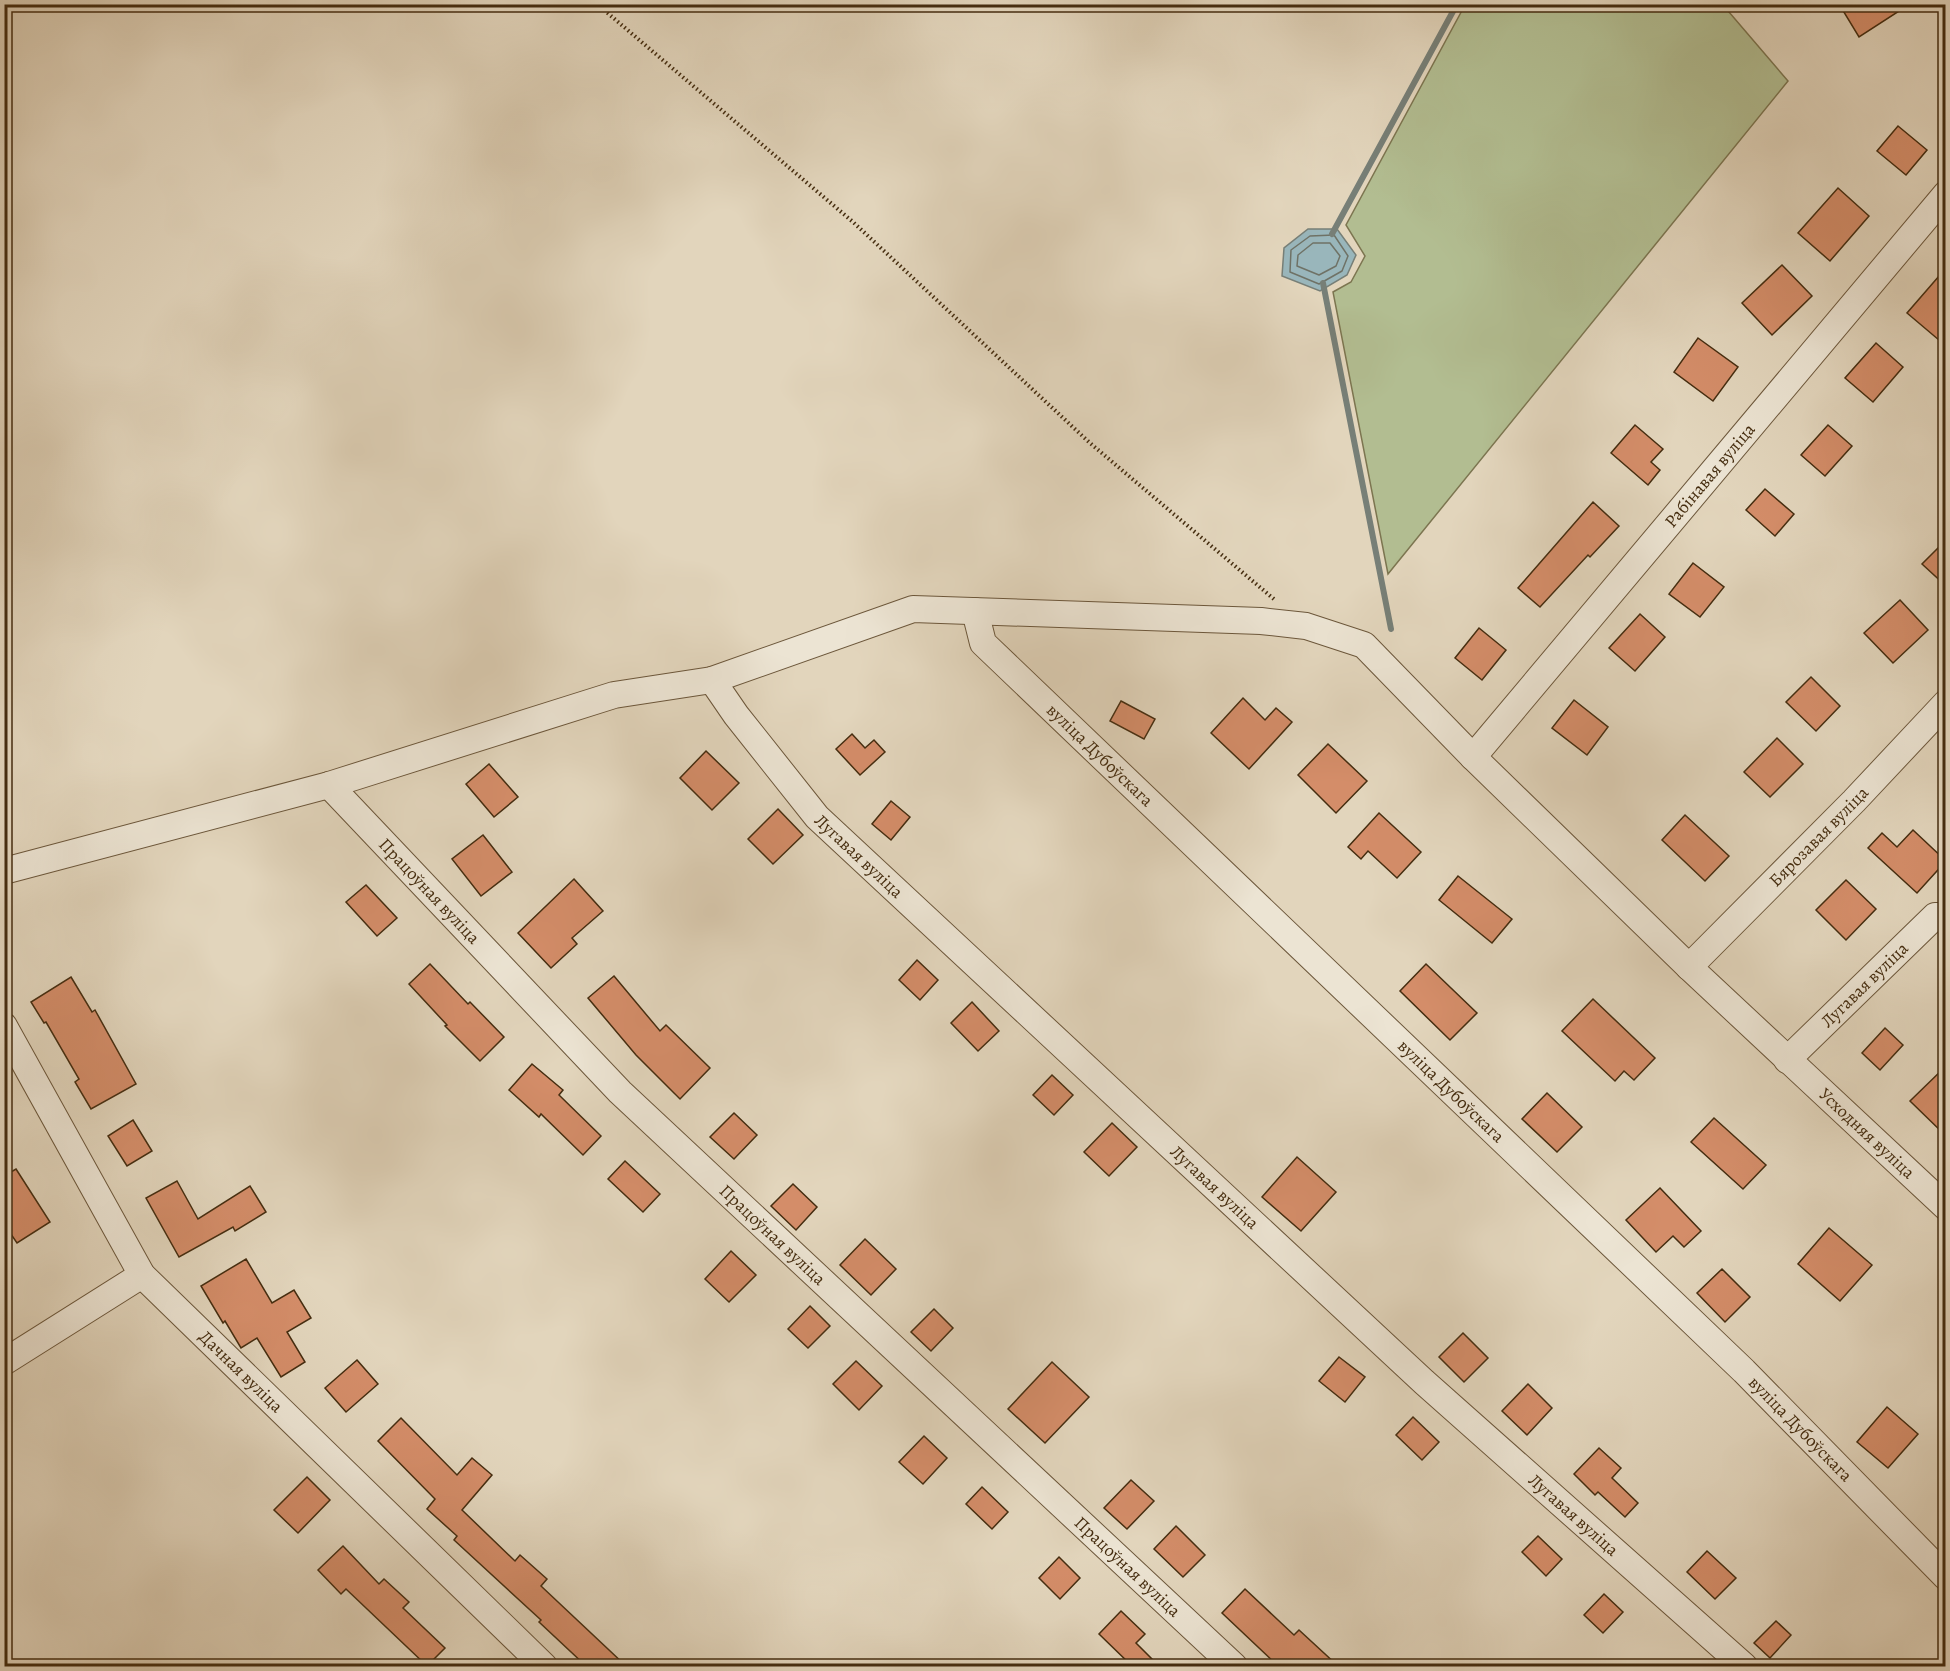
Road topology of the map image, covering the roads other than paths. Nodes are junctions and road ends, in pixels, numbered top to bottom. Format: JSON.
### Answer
{"nodes":[{"id":1,"x":1946,"y":194,"type":"edge"},
{"id":2,"x":975,"y":611,"type":"junction"},
{"id":3,"x":712,"y":680,"type":"junction"},
{"id":4,"x":1946,"y":703,"type":"edge"},
{"id":5,"x":1473,"y":757,"type":"junction"},
{"id":6,"x":329,"y":785,"type":"junction"},
{"id":7,"x":4,"y":871,"type":"edge"},
{"id":8,"x":1946,"y":916,"type":"edge"},
{"id":9,"x":1689,"y":967,"type":"junction"},
{"id":10,"x":4,"y":1026,"type":"edge"},
{"id":11,"x":1787,"y":1060,"type":"junction"},
{"id":12,"x":1946,"y":1207,"type":"edge"},
{"id":13,"x":142,"y":1275,"type":"junction"},
{"id":14,"x":4,"y":1362,"type":"edge"},
{"id":15,"x":1946,"y":1577,"type":"edge"},
{"id":16,"x":544,"y":1666,"type":"edge"},
{"id":17,"x":1234,"y":1666,"type":"edge"},
{"id":18,"x":1744,"y":1666,"type":"edge"}],
"edges":[{"from":1,"to":5,"type":"street","name":"Рабінавая вуліца"},
{"from":2,"to":3,"type":"street"},
{"from":2,"to":5,"type":"street"},
{"from":2,"to":15,"type":"street","name":"вуліца Дубоўскага"},
{"from":3,"to":6,"type":"street"},
{"from":3,"to":18,"type":"street","name":"Лугавая вуліца"},
{"from":4,"to":9,"type":"street","name":"Бярозавая вуліца"},
{"from":5,"to":9,"type":"street"},
{"from":6,"to":7,"type":"street"},
{"from":6,"to":17,"type":"street","name":"Працоўная вуліца"},
{"from":8,"to":11,"type":"street","name":"Лугавая вуліца"},
{"from":9,"to":11,"type":"street"},
{"from":10,"to":13,"type":"street","name":"Дачная вуліца"},
{"from":11,"to":12,"type":"street","name":"Усходняя вуліца"},
{"from":13,"to":14,"type":"street"},
{"from":13,"to":16,"type":"street","name":"Дачная вуліца"}]}
